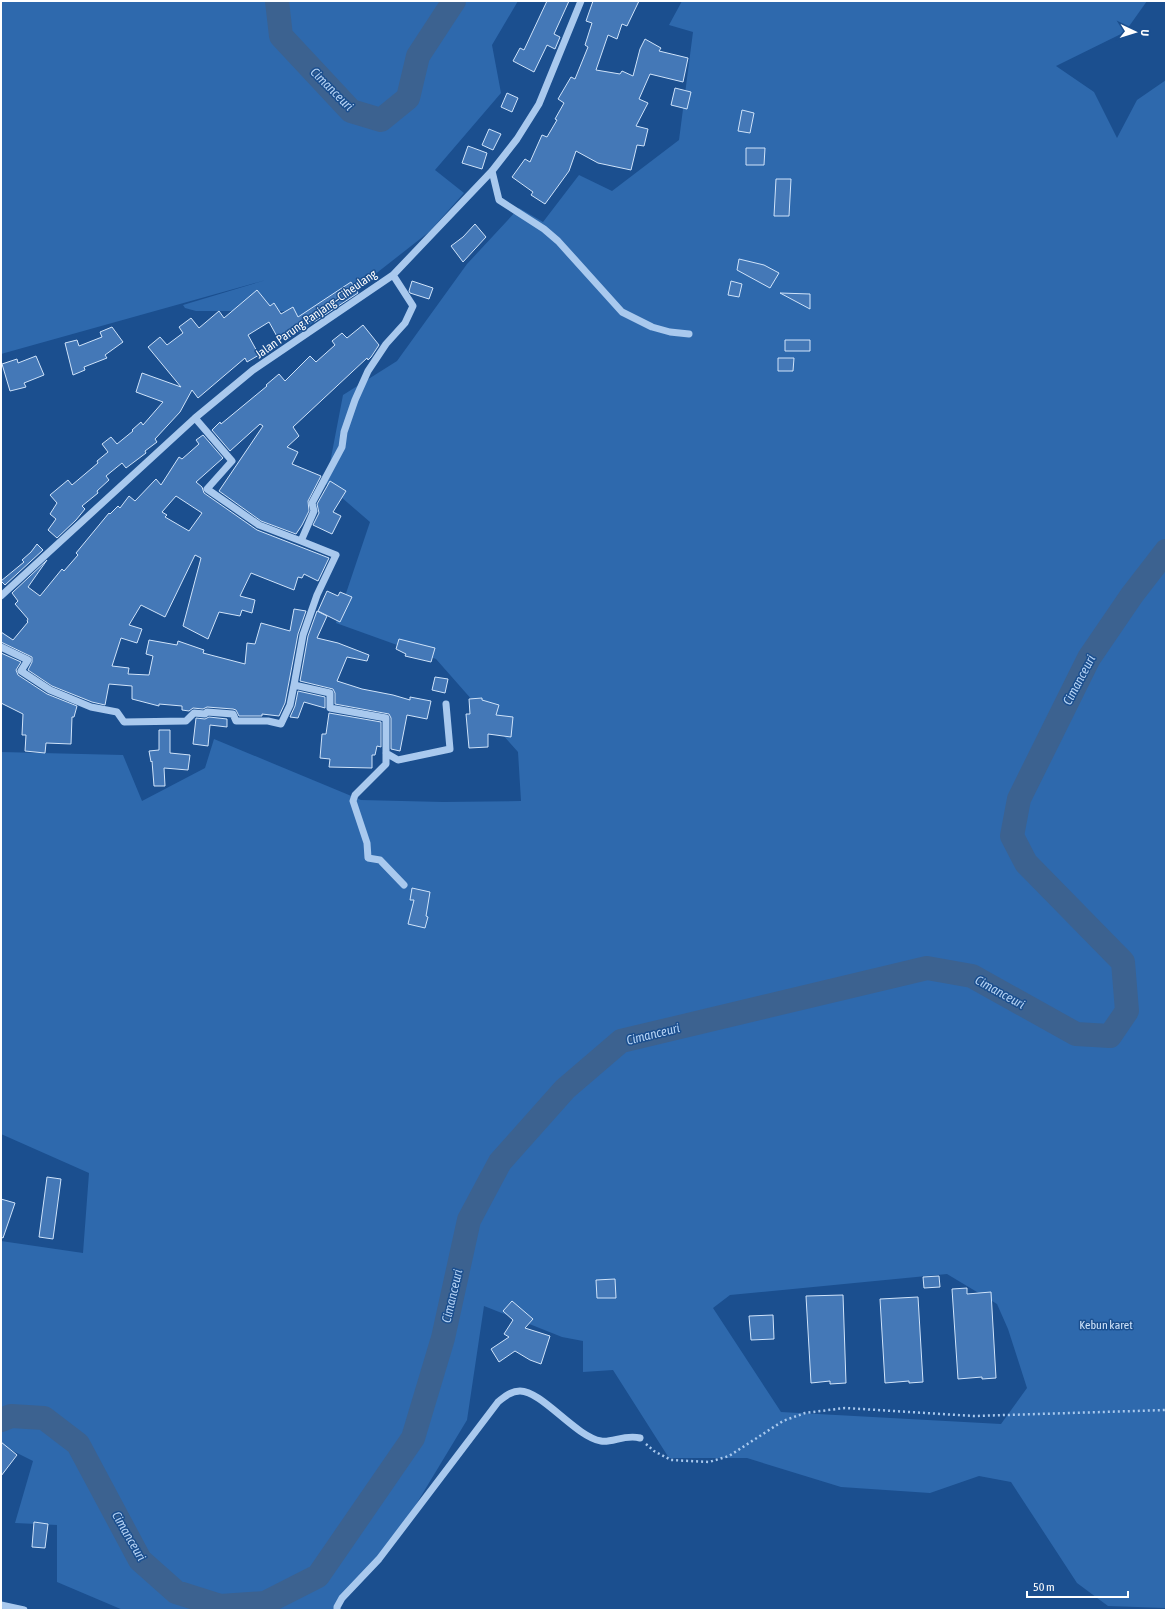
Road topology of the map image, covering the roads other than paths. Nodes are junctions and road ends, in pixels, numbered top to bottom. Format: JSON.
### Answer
{"nodes":[{"id":1,"x":582,"y":1,"type":"edge"},
{"id":2,"x":492,"y":171,"type":"junction"},
{"id":3,"x":392,"y":275,"type":"junction"},
{"id":4,"x":689,"y":334,"type":"dead end"},
{"id":5,"x":195,"y":418,"type":"junction"},
{"id":6,"x":301,"y":541,"type":"junction"},
{"id":7,"x":1,"y":596,"type":"edge"},
{"id":8,"x":1,"y":647,"type":"edge"},
{"id":9,"x":294,"y":685,"type":"junction"},
{"id":10,"x":446,"y":704,"type":"dead end"},
{"id":11,"x":386,"y":753,"type":"junction"},
{"id":12,"x":404,"y":885,"type":"dead end"},
{"id":13,"x":640,"y":1438,"type":"road end"},
{"id":14,"x":1,"y":1605,"type":"edge"},
{"id":15,"x":24,"y":1610,"type":"edge"},
{"id":16,"x":337,"y":1610,"type":"edge"}],
"edges":[{"from":1,"to":2,"type":"street","name":"Jalan Parung Panjang–Ciheulang"},
{"from":2,"to":3,"type":"street","name":"Jalan Parung Panjang–Ciheulang"},
{"from":2,"to":4,"type":"street"},
{"from":3,"to":5,"type":"street","name":"Jalan Parung Panjang–Ciheulang"},
{"from":3,"to":6,"type":"street"},
{"from":5,"to":6,"type":"street"},
{"from":5,"to":7,"type":"street","name":"Jalan Parung Panjang–Ciheulang"},
{"from":6,"to":9,"type":"street"},
{"from":8,"to":9,"type":"street"},
{"from":9,"to":11,"type":"street"},
{"from":10,"to":11,"type":"street"},
{"from":11,"to":12,"type":"street"},
{"from":13,"to":16,"type":"street"},
{"from":14,"to":15,"type":"street"}]}
